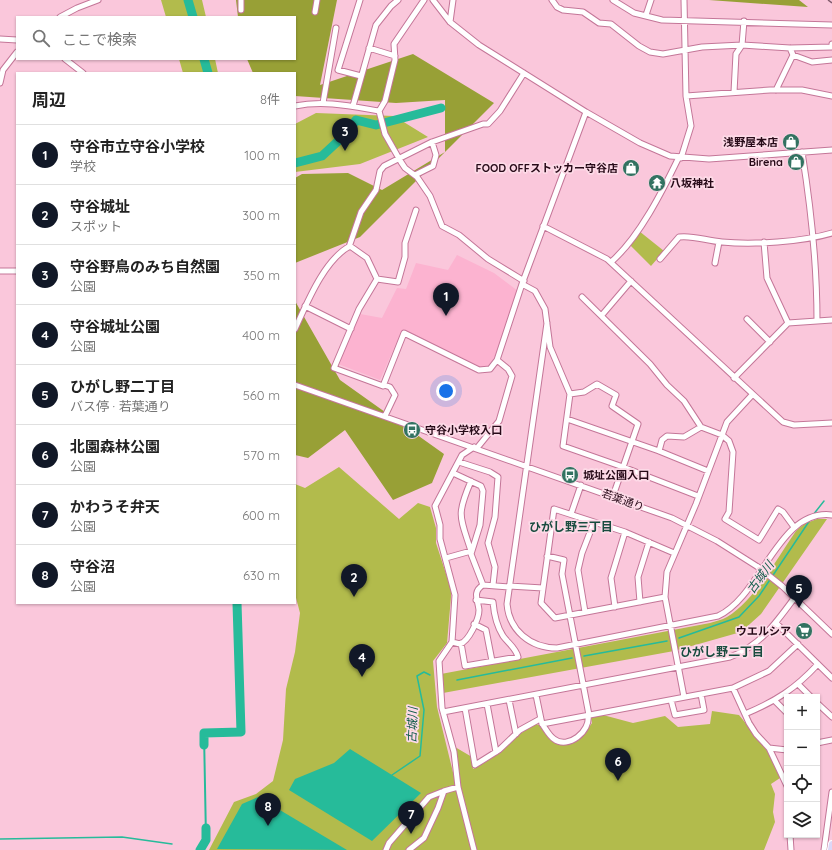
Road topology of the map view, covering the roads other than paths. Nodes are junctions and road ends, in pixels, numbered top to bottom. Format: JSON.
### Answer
{"nodes":[{"id":1,"x":98,"y":0,"type":"edge"},
{"id":2,"x":241,"y":0,"type":"edge"},
{"id":3,"x":317,"y":0,"type":"edge"},
{"id":4,"x":360,"y":0,"type":"edge"},
{"id":5,"x":398,"y":0,"type":"edge"},
{"id":6,"x":424,"y":0,"type":"edge"},
{"id":7,"x":434,"y":0,"type":"edge"},
{"id":8,"x":454,"y":0,"type":"edge"},
{"id":9,"x":552,"y":0,"type":"edge"},
{"id":10,"x":613,"y":0,"type":"edge"},
{"id":11,"x":651,"y":0,"type":"edge"},
{"id":12,"x":684,"y":0,"type":"edge"},
{"id":13,"x":241,"y":10,"type":"dead end"},
{"id":14,"x":315,"y":12,"type":"dead end"},
{"id":15,"x":646,"y":15,"type":"junction"},
{"id":16,"x":62,"y":16,"type":"edge"},
{"id":17,"x":685,"y":20,"type":"junction"},
{"id":18,"x":744,"y":21,"type":"junction"},
{"id":19,"x":450,"y":22,"type":"junction"},
{"id":20,"x":832,"y":25,"type":"edge"},
{"id":21,"x":336,"y":28,"type":"dead end"},
{"id":22,"x":0,"y":39,"type":"edge"},
{"id":23,"x":16,"y":40,"type":"edge"},
{"id":24,"x":832,"y":44,"type":"edge"},
{"id":25,"x":742,"y":45,"type":"junction"},
{"id":26,"x":370,"y":48,"type":"junction"},
{"id":27,"x":790,"y":48,"type":"junction"},
{"id":28,"x":686,"y":51,"type":"junction"},
{"id":29,"x":16,"y":53,"type":"edge"},
{"id":30,"x":793,"y":55,"type":"junction"},
{"id":31,"x":395,"y":56,"type":"junction"},
{"id":32,"x":66,"y":60,"type":"edge"},
{"id":33,"x":832,"y":60,"type":"edge"},
{"id":34,"x":82,"y":72,"type":"edge"},
{"id":35,"x":524,"y":73,"type":"junction"},
{"id":36,"x":362,"y":76,"type":"junction"},
{"id":37,"x":0,"y":83,"type":"edge"},
{"id":38,"x":776,"y":90,"type":"junction"},
{"id":39,"x":734,"y":92,"type":"junction"},
{"id":40,"x":686,"y":96,"type":"junction"},
{"id":41,"x":832,"y":96,"type":"edge"},
{"id":42,"x":323,"y":103,"type":"junction"},
{"id":43,"x":296,"y":106,"type":"edge"},
{"id":44,"x":353,"y":106,"type":"junction"},
{"id":45,"x":379,"y":111,"type":"junction"},
{"id":46,"x":586,"y":112,"type":"junction"},
{"id":47,"x":432,"y":142,"type":"junction"},
{"id":48,"x":832,"y":150,"type":"edge"},
{"id":49,"x":802,"y":152,"type":"junction"},
{"id":50,"x":399,"y":158,"type":"junction"},
{"id":51,"x":680,"y":158,"type":"junction"},
{"id":52,"x":415,"y":175,"type":"junction"},
{"id":53,"x":416,"y":210,"type":"dead end"},
{"id":54,"x":544,"y":226,"type":"junction"},
{"id":55,"x":832,"y":233,"type":"edge"},
{"id":56,"x":813,"y":237,"type":"junction"},
{"id":57,"x":719,"y":242,"type":"junction"},
{"id":58,"x":764,"y":242,"type":"junction"},
{"id":59,"x":349,"y":246,"type":"junction"},
{"id":60,"x":660,"y":259,"type":"dead end"},
{"id":61,"x":611,"y":262,"type":"junction"},
{"id":62,"x":715,"y":263,"type":"dead end"},
{"id":63,"x":0,"y":271,"type":"edge"},
{"id":64,"x":16,"y":271,"type":"edge"},
{"id":65,"x":377,"y":279,"type":"junction"},
{"id":66,"x":631,"y":281,"type":"junction"},
{"id":67,"x":523,"y":283,"type":"junction"},
{"id":68,"x":582,"y":297,"type":"dead end"},
{"id":69,"x":305,"y":306,"type":"junction"},
{"id":70,"x":602,"y":315,"type":"junction"},
{"id":71,"x":747,"y":319,"type":"dead end"},
{"id":72,"x":832,"y":320,"type":"edge"},
{"id":73,"x":817,"y":321,"type":"junction"},
{"id":74,"x":547,"y":323,"type":"junction"},
{"id":75,"x":788,"y":323,"type":"junction"},
{"id":76,"x":296,"y":328,"type":"edge"},
{"id":77,"x":351,"y":329,"type":"junction"},
{"id":78,"x":770,"y":342,"type":"junction"},
{"id":79,"x":497,"y":360,"type":"junction"},
{"id":80,"x":734,"y":378,"type":"junction"},
{"id":81,"x":296,"y":385,"type":"edge"},
{"id":82,"x":384,"y":385,"type":"junction"},
{"id":83,"x":570,"y":394,"type":"junction"},
{"id":84,"x":752,"y":395,"type":"junction"},
{"id":85,"x":385,"y":416,"type":"junction"},
{"id":86,"x":567,"y":419,"type":"junction"},
{"id":87,"x":832,"y":423,"type":"edge"},
{"id":88,"x":701,"y":427,"type":"junction"},
{"id":89,"x":722,"y":435,"type":"junction"},
{"id":90,"x":632,"y":442,"type":"junction"},
{"id":91,"x":475,"y":448,"type":"junction"},
{"id":92,"x":659,"y":451,"type":"junction"},
{"id":93,"x":459,"y":462,"type":"junction"},
{"id":94,"x":526,"y":466,"type":"junction"},
{"id":95,"x":623,"y":467,"type":"junction"},
{"id":96,"x":708,"y":471,"type":"junction"},
{"id":97,"x":453,"y":473,"type":"junction"},
{"id":98,"x":471,"y":482,"type":"junction"},
{"id":99,"x":581,"y":485,"type":"junction"},
{"id":100,"x":613,"y":496,"type":"junction"},
{"id":101,"x":698,"y":496,"type":"junction"},
{"id":102,"x":571,"y":514,"type":"junction"},
{"id":103,"x":832,"y":515,"type":"edge"},
{"id":104,"x":594,"y":522,"type":"junction"},
{"id":105,"x":687,"y":524,"type":"junction"},
{"id":106,"x":794,"y":527,"type":"junction"},
{"id":107,"x":625,"y":532,"type":"junction"},
{"id":108,"x":649,"y":542,"type":"junction"},
{"id":109,"x":471,"y":551,"type":"junction"},
{"id":110,"x":674,"y":553,"type":"junction"},
{"id":111,"x":547,"y":556,"type":"junction"},
{"id":112,"x":446,"y":558,"type":"junction"},
{"id":113,"x":483,"y":584,"type":"junction"},
{"id":114,"x":493,"y":585,"type":"junction"},
{"id":115,"x":509,"y":586,"type":"junction"},
{"id":116,"x":542,"y":588,"type":"junction"},
{"id":117,"x":665,"y":597,"type":"junction"},
{"id":118,"x":795,"y":598,"type":"junction"},
{"id":119,"x":476,"y":600,"type":"junction"},
{"id":120,"x":640,"y":602,"type":"junction"},
{"id":121,"x":615,"y":607,"type":"junction"},
{"id":122,"x":585,"y":612,"type":"junction"},
{"id":123,"x":570,"y":615,"type":"junction"},
{"id":124,"x":776,"y":623,"type":"junction"},
{"id":125,"x":474,"y":624,"type":"junction"},
{"id":126,"x":671,"y":626,"type":"junction"},
{"id":127,"x":832,"y":634,"type":"edge"},
{"id":128,"x":452,"y":642,"type":"junction"},
{"id":129,"x":460,"y":643,"type":"junction"},
{"id":130,"x":576,"y":644,"type":"junction"},
{"id":131,"x":798,"y":644,"type":"junction"},
{"id":132,"x":492,"y":662,"type":"junction"},
{"id":133,"x":818,"y":664,"type":"junction"},
{"id":134,"x":679,"y":668,"type":"junction"},
{"id":135,"x":832,"y":678,"type":"edge"},
{"id":136,"x":798,"y":684,"type":"junction"},
{"id":137,"x":583,"y":686,"type":"junction"},
{"id":138,"x":733,"y":688,"type":"junction"},
{"id":139,"x":700,"y":694,"type":"junction"},
{"id":140,"x":808,"y":694,"type":"edge"},
{"id":141,"x":536,"y":695,"type":"junction"},
{"id":142,"x":684,"y":697,"type":"junction"},
{"id":143,"x":509,"y":700,"type":"junction"},
{"id":144,"x":671,"y":700,"type":"junction"},
{"id":145,"x":775,"y":701,"type":"junction"},
{"id":146,"x":487,"y":704,"type":"junction"},
{"id":147,"x":820,"y":706,"type":"edge"},
{"id":148,"x":465,"y":708,"type":"junction"},
{"id":149,"x":784,"y":710,"type":"edge"},
{"id":150,"x":443,"y":712,"type":"junction"},
{"id":151,"x":745,"y":714,"type":"junction"},
{"id":152,"x":588,"y":715,"type":"junction"},
{"id":153,"x":832,"y":717,"type":"edge"},
{"id":154,"x":541,"y":722,"type":"junction"},
{"id":155,"x":516,"y":734,"type":"junction"},
{"id":156,"x":832,"y":740,"type":"edge"},
{"id":157,"x":820,"y":742,"type":"edge"},
{"id":158,"x":769,"y":748,"type":"junction"},
{"id":159,"x":784,"y":750,"type":"edge"},
{"id":160,"x":496,"y":752,"type":"junction"},
{"id":161,"x":784,"y":780,"type":"edge"},
{"id":162,"x":458,"y":787,"type":"junction"},
{"id":163,"x":444,"y":791,"type":"junction"},
{"id":164,"x":832,"y":792,"type":"edge"},
{"id":165,"x":790,"y":838,"type":"edge"},
{"id":166,"x":832,"y":844,"type":"edge"},
{"id":167,"x":386,"y":850,"type":"edge"},
{"id":168,"x":409,"y":850,"type":"edge"},
{"id":169,"x":474,"y":850,"type":"edge"},
{"id":170,"x":791,"y":850,"type":"edge"},
{"id":171,"x":824,"y":850,"type":"edge"},
{"id":172,"x":831,"y":850,"type":"edge"}],
"edges":[{"from":1,"to":16,"type":"street"},
{"from":2,"to":13,"type":"street"},
{"from":3,"to":14,"type":"street"},
{"from":4,"to":36,"type":"street"},
{"from":5,"to":26,"type":"street"},
{"from":6,"to":31,"type":"street"},
{"from":7,"to":19,"type":"street"},
{"from":8,"to":19,"type":"street"},
{"from":9,"to":28,"type":"street"},
{"from":10,"to":15,"type":"street"},
{"from":11,"to":15,"type":"street"},
{"from":12,"to":17,"type":"street"},
{"from":15,"to":17,"type":"street"},
{"from":17,"to":18,"type":"street"},
{"from":17,"to":28,"type":"street"},
{"from":18,"to":20,"type":"street"},
{"from":18,"to":25,"type":"street"},
{"from":19,"to":35,"type":"street"},
{"from":21,"to":42,"type":"street"},
{"from":22,"to":23,"type":"street"},
{"from":24,"to":27,"type":"street"},
{"from":25,"to":27,"type":"street"},
{"from":25,"to":28,"type":"street"},
{"from":25,"to":39,"type":"street"},
{"from":26,"to":31,"type":"street"},
{"from":26,"to":36,"type":"street"},
{"from":27,"to":30,"type":"street"},
{"from":28,"to":40,"type":"street"},
{"from":29,"to":37,"type":"street"},
{"from":30,"to":33,"type":"street"},
{"from":30,"to":38,"type":"street"},
{"from":31,"to":45,"type":"street"},
{"from":32,"to":34,"type":"street"},
{"from":35,"to":46,"type":"street"},
{"from":35,"to":47,"type":"street"},
{"from":36,"to":44,"type":"street"},
{"from":38,"to":39,"type":"street"},
{"from":38,"to":41,"type":"street"},
{"from":39,"to":40,"type":"street"},
{"from":40,"to":51,"type":"street"},
{"from":42,"to":43,"type":"street"},
{"from":42,"to":44,"type":"street"},
{"from":44,"to":45,"type":"street"},
{"from":45,"to":50,"type":"street"},
{"from":46,"to":51,"type":"street"},
{"from":46,"to":54,"type":"street"},
{"from":47,"to":50,"type":"street"},
{"from":47,"to":52,"type":"street"},
{"from":48,"to":49,"type":"street"},
{"from":49,"to":51,"type":"street"},
{"from":49,"to":56,"type":"street"},
{"from":50,"to":52,"type":"street"},
{"from":50,"to":59,"type":"street"},
{"from":51,"to":61,"type":"street"},
{"from":52,"to":67,"type":"street"},
{"from":53,"to":65,"type":"street"},
{"from":54,"to":61,"type":"street"},
{"from":54,"to":67,"type":"street"},
{"from":55,"to":56,"type":"street"},
{"from":56,"to":58,"type":"street"},
{"from":56,"to":73,"type":"street"},
{"from":57,"to":58,"type":"street"},
{"from":57,"to":60,"type":"street"},
{"from":57,"to":62,"type":"street"},
{"from":58,"to":75,"type":"street"},
{"from":59,"to":65,"type":"street"},
{"from":59,"to":69,"type":"street"},
{"from":61,"to":66,"type":"street"},
{"from":63,"to":64,"type":"street"},
{"from":65,"to":77,"type":"street"},
{"from":66,"to":70,"type":"street"},
{"from":66,"to":80,"type":"street"},
{"from":67,"to":74,"type":"street"},
{"from":67,"to":79,"type":"street"},
{"from":68,"to":70,"type":"street"},
{"from":69,"to":76,"type":"street"},
{"from":69,"to":77,"type":"street"},
{"from":70,"to":88,"type":"street"},
{"from":71,"to":78,"type":"street"},
{"from":72,"to":73,"type":"street"},
{"from":73,"to":75,"type":"street"},
{"from":74,"to":83,"type":"street"},
{"from":74,"to":94,"type":"street"},
{"from":75,"to":78,"type":"street"},
{"from":77,"to":82,"type":"street"},
{"from":78,"to":80,"type":"street"},
{"from":79,"to":82,"type":"street"},
{"from":79,"to":91,"type":"street"},
{"from":80,"to":84,"type":"street"},
{"from":81,"to":85,"type":"street","name":"若葉通り"},
{"from":82,"to":85,"type":"street"},
{"from":83,"to":86,"type":"street"},
{"from":83,"to":90,"type":"street"},
{"from":84,"to":87,"type":"street"},
{"from":84,"to":89,"type":"street"},
{"from":85,"to":91,"type":"street","name":"若葉通り"},
{"from":86,"to":90,"type":"street"},
{"from":86,"to":95,"type":"street"},
{"from":88,"to":89,"type":"street"},
{"from":88,"to":92,"type":"street"},
{"from":89,"to":96,"type":"street"},
{"from":89,"to":106,"type":"street"},
{"from":90,"to":92,"type":"street"},
{"from":90,"to":95,"type":"street"},
{"from":91,"to":93,"type":"street"},
{"from":91,"to":94,"type":"street","name":"若葉通り"},
{"from":92,"to":96,"type":"street"},
{"from":93,"to":97,"type":"street"},
{"from":93,"to":114,"type":"street"},
{"from":94,"to":99,"type":"street","name":"若葉通り"},
{"from":94,"to":115,"type":"street"},
{"from":95,"to":100,"type":"street"},
{"from":95,"to":101,"type":"street"},
{"from":96,"to":101,"type":"street"},
{"from":97,"to":98,"type":"street"},
{"from":97,"to":112,"type":"street"},
{"from":98,"to":109,"type":"street"},
{"from":98,"to":109,"type":"street"},
{"from":99,"to":100,"type":"street","name":"若葉通り"},
{"from":99,"to":102,"type":"street"},
{"from":100,"to":105,"type":"street","name":"若葉通り"},
{"from":101,"to":105,"type":"street"},
{"from":102,"to":104,"type":"street"},
{"from":102,"to":111,"type":"street"},
{"from":103,"to":106,"type":"street"},
{"from":104,"to":107,"type":"street"},
{"from":104,"to":122,"type":"street"},
{"from":105,"to":110,"type":"street"},
{"from":105,"to":118,"type":"street","name":"若葉通り","bridge":true},
{"from":106,"to":126,"type":"street"},
{"from":107,"to":108,"type":"street"},
{"from":107,"to":121,"type":"street"},
{"from":108,"to":110,"type":"street"},
{"from":108,"to":120,"type":"street"},
{"from":109,"to":112,"type":"street"},
{"from":109,"to":113,"type":"street"},
{"from":110,"to":117,"type":"street"},
{"from":111,"to":116,"type":"street"},
{"from":111,"to":123,"type":"street"},
{"from":112,"to":128,"type":"street"},
{"from":113,"to":114,"type":"street"},
{"from":113,"to":119,"type":"street"},
{"from":114,"to":115,"type":"street"},
{"from":115,"to":116,"type":"street"},
{"from":115,"to":130,"type":"street"},
{"from":116,"to":123,"type":"street"},
{"from":117,"to":120,"type":"street"},
{"from":117,"to":126,"type":"street"},
{"from":118,"to":124,"type":"street"},
{"from":118,"to":127,"type":"street","name":"若葉通り"},
{"from":119,"to":125,"type":"street"},
{"from":119,"to":132,"type":"street"},
{"from":120,"to":121,"type":"street"},
{"from":121,"to":122,"type":"street"},
{"from":122,"to":123,"type":"street"},
{"from":123,"to":130,"type":"street"},
{"from":124,"to":131,"type":"street"},
{"from":124,"to":134,"type":"street"},
{"from":125,"to":129,"type":"street"},
{"from":125,"to":132,"type":"street"},
{"from":126,"to":130,"type":"street"},
{"from":126,"to":134,"type":"street"},
{"from":128,"to":129,"type":"street"},
{"from":128,"to":150,"type":"street"},
{"from":129,"to":132,"type":"street"},
{"from":130,"to":137,"type":"street"},
{"from":131,"to":133,"type":"street"},
{"from":131,"to":138,"type":"street"},
{"from":133,"to":135,"type":"street"},
{"from":133,"to":136,"type":"street"},
{"from":134,"to":137,"type":"street"},
{"from":134,"to":142,"type":"street"},
{"from":136,"to":140,"type":"street"},
{"from":136,"to":145,"type":"street"},
{"from":137,"to":141,"type":"street"},
{"from":137,"to":152,"type":"street"},
{"from":138,"to":139,"type":"street"},
{"from":138,"to":151,"type":"street"},
{"from":139,"to":142,"type":"street"},
{"from":139,"to":144,"type":"street"},
{"from":141,"to":143,"type":"street"},
{"from":141,"to":154,"type":"street"},
{"from":142,"to":144,"type":"street"},
{"from":143,"to":146,"type":"street"},
{"from":143,"to":155,"type":"street"},
{"from":144,"to":152,"type":"street"},
{"from":145,"to":149,"type":"street"},
{"from":145,"to":151,"type":"street"},
{"from":146,"to":148,"type":"street"},
{"from":146,"to":160,"type":"street"},
{"from":147,"to":153,"type":"street"},
{"from":148,"to":150,"type":"street"},
{"from":148,"to":160,"type":"street"},
{"from":150,"to":162,"type":"street"},
{"from":151,"to":158,"type":"street"},
{"from":152,"to":154,"type":"street"},
{"from":152,"to":154,"type":"street"},
{"from":154,"to":155,"type":"street"},
{"from":155,"to":160,"type":"street"},
{"from":156,"to":157,"type":"street"},
{"from":158,"to":159,"type":"street"},
{"from":158,"to":161,"type":"street"},
{"from":162,"to":163,"type":"street"},
{"from":162,"to":169,"type":"street"},
{"from":163,"to":167,"type":"street"},
{"from":163,"to":168,"type":"street"},
{"from":164,"to":171,"type":"street"},
{"from":165,"to":170,"type":"street"},
{"from":166,"to":172,"type":"main road"}]}
